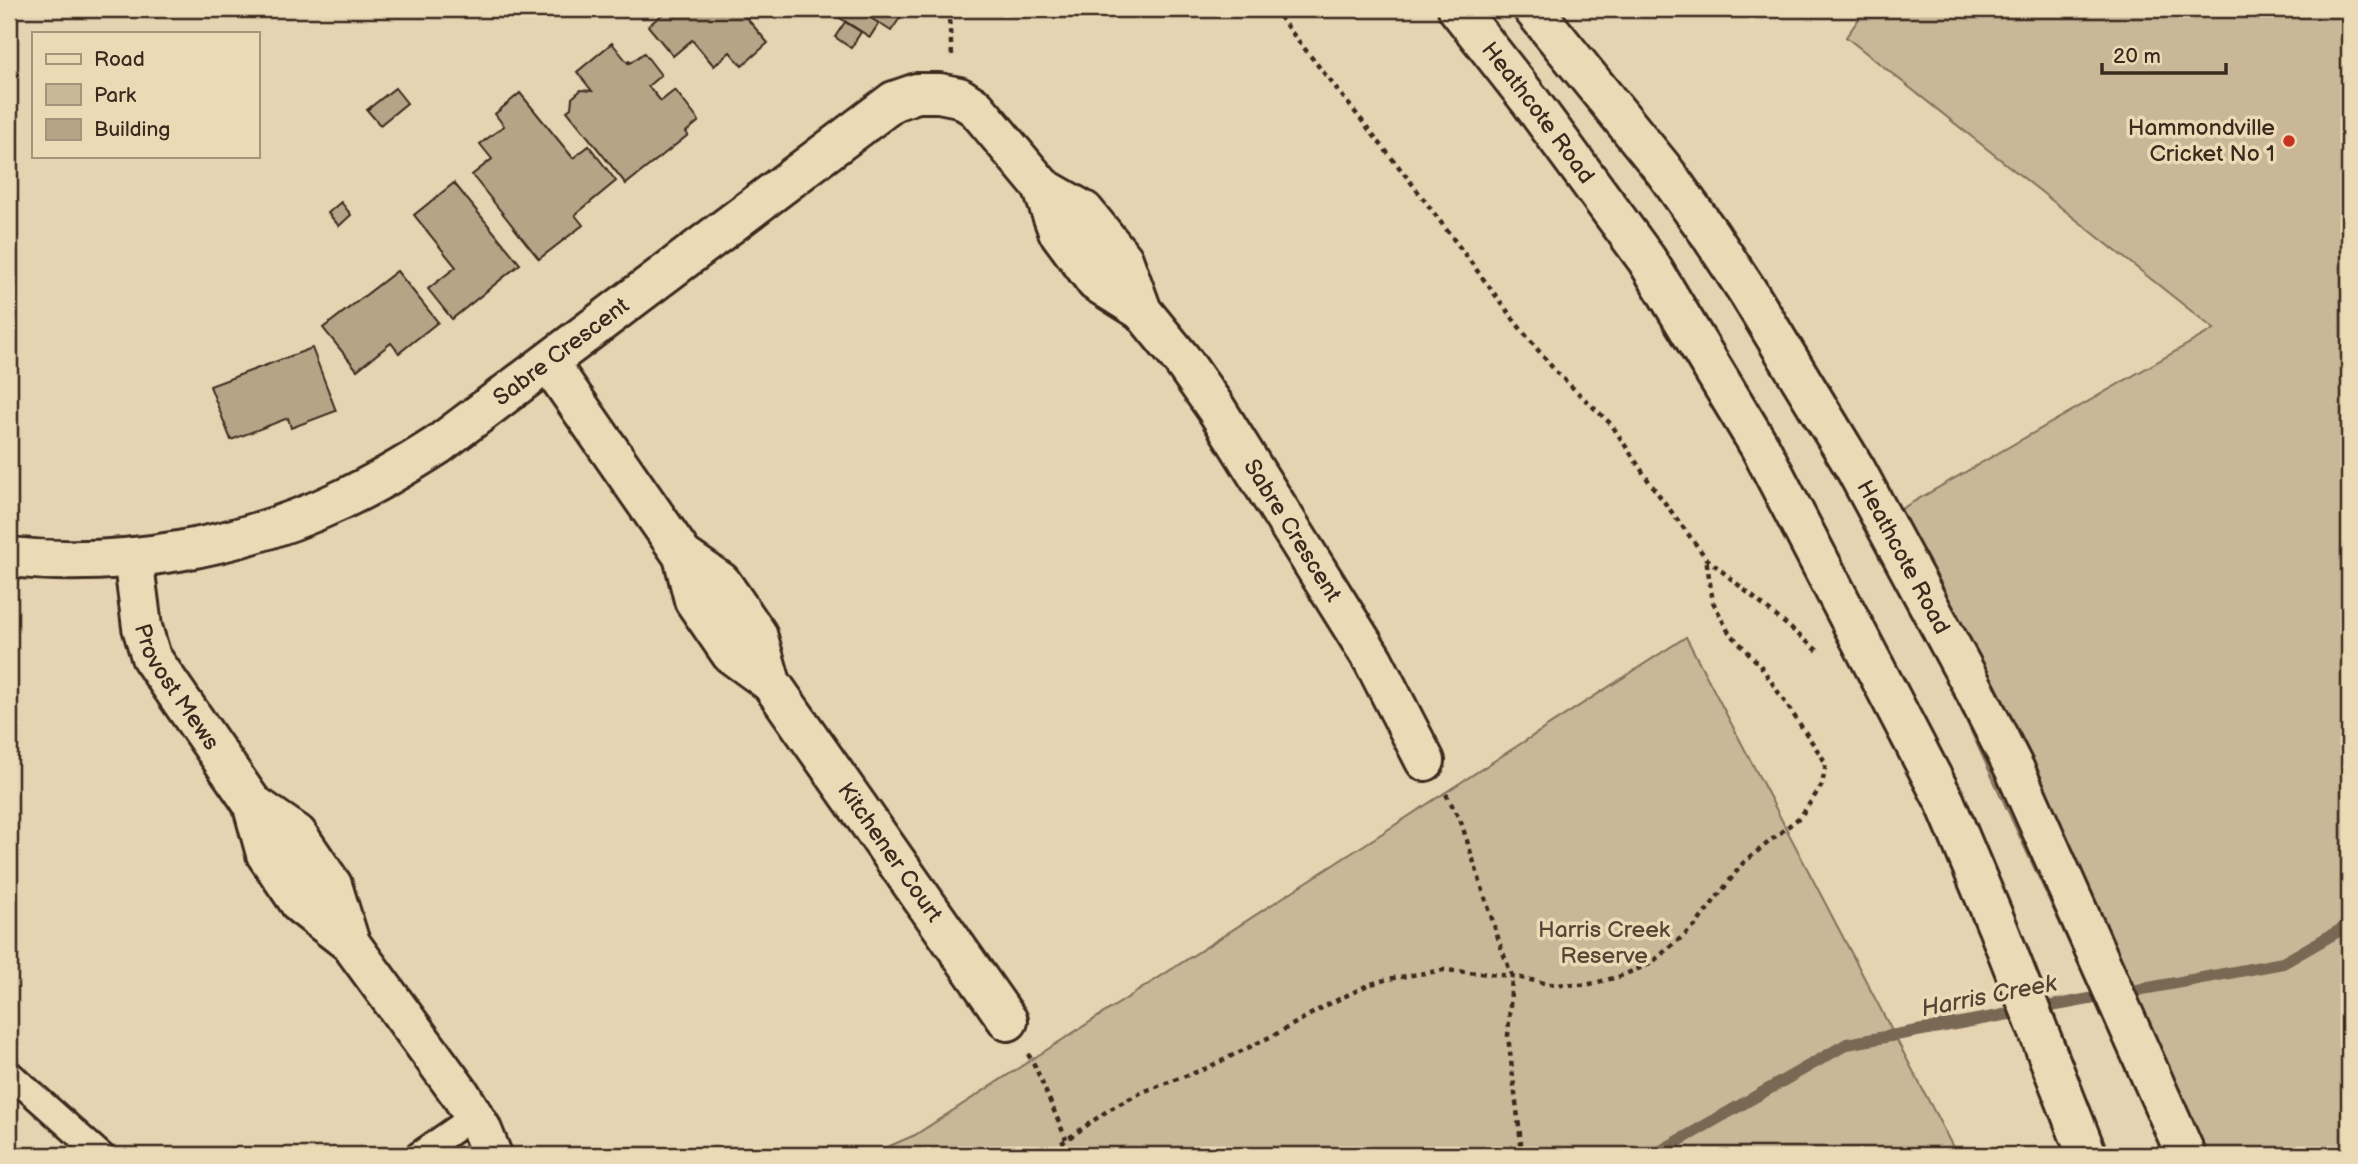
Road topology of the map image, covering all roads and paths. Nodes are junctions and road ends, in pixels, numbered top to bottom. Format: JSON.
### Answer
{"nodes":[{"id":1,"x":961,"y":9,"type":"edge"},
{"id":2,"x":1273,"y":9,"type":"edge"},
{"id":3,"x":1458,"y":9,"type":"edge"},
{"id":4,"x":1533,"y":9,"type":"edge"},
{"id":5,"x":952,"y":64,"type":"dead end"},
{"id":6,"x":549,"y":363,"type":"junction"},
{"id":7,"x":9,"y":557,"type":"edge"},
{"id":8,"x":133,"y":557,"type":"junction"},
{"id":9,"x":1706,"y":558,"type":"junction"},
{"id":10,"x":1825,"y":656,"type":"dead end"},
{"id":11,"x":1425,"y":761,"type":"joint"},
{"id":12,"x":1512,"y":976,"type":"junction"},
{"id":13,"x":1007,"y":1021,"type":"joint"},
{"id":14,"x":9,"y":1073,"type":"edge"},
{"id":15,"x":474,"y":1116,"type":"junction"},
{"id":16,"x":1066,"y":1139,"type":"junction"},
{"id":17,"x":101,"y":1155,"type":"edge"},
{"id":18,"x":418,"y":1155,"type":"edge"},
{"id":19,"x":492,"y":1155,"type":"edge"},
{"id":20,"x":1045,"y":1155,"type":"edge"},
{"id":21,"x":1498,"y":1155,"type":"edge"},
{"id":22,"x":2087,"y":1155,"type":"edge"},
{"id":23,"x":2186,"y":1155,"type":"edge"}],
"edges":[{"from":1,"to":5,"type":"path"},
{"from":2,"to":9,"type":"path"},
{"from":3,"to":22,"type":"street","name":"Heathcote Road"},
{"from":4,"to":23,"type":"street","name":"Heathcote Road"},
{"from":6,"to":8,"type":"street","name":"Sabre Crescent"},
{"from":6,"to":11,"type":"street","name":"Sabre Crescent"},
{"from":6,"to":13,"type":"street","name":"Kitchener Court"},
{"from":7,"to":8,"type":"street","name":"Sabre Crescent"},
{"from":8,"to":15,"type":"street","name":"Provost Mews"},
{"from":9,"to":10,"type":"path"},
{"from":9,"to":12,"type":"path"},
{"from":11,"to":12,"type":"path"},
{"from":12,"to":16,"type":"path"},
{"from":12,"to":21,"type":"path"},
{"from":13,"to":16,"type":"path"},
{"from":14,"to":17,"type":"lane"},
{"from":15,"to":18,"type":"lane"},
{"from":15,"to":19,"type":"street","name":"Provost Mews"},
{"from":16,"to":20,"type":"path"}]}
